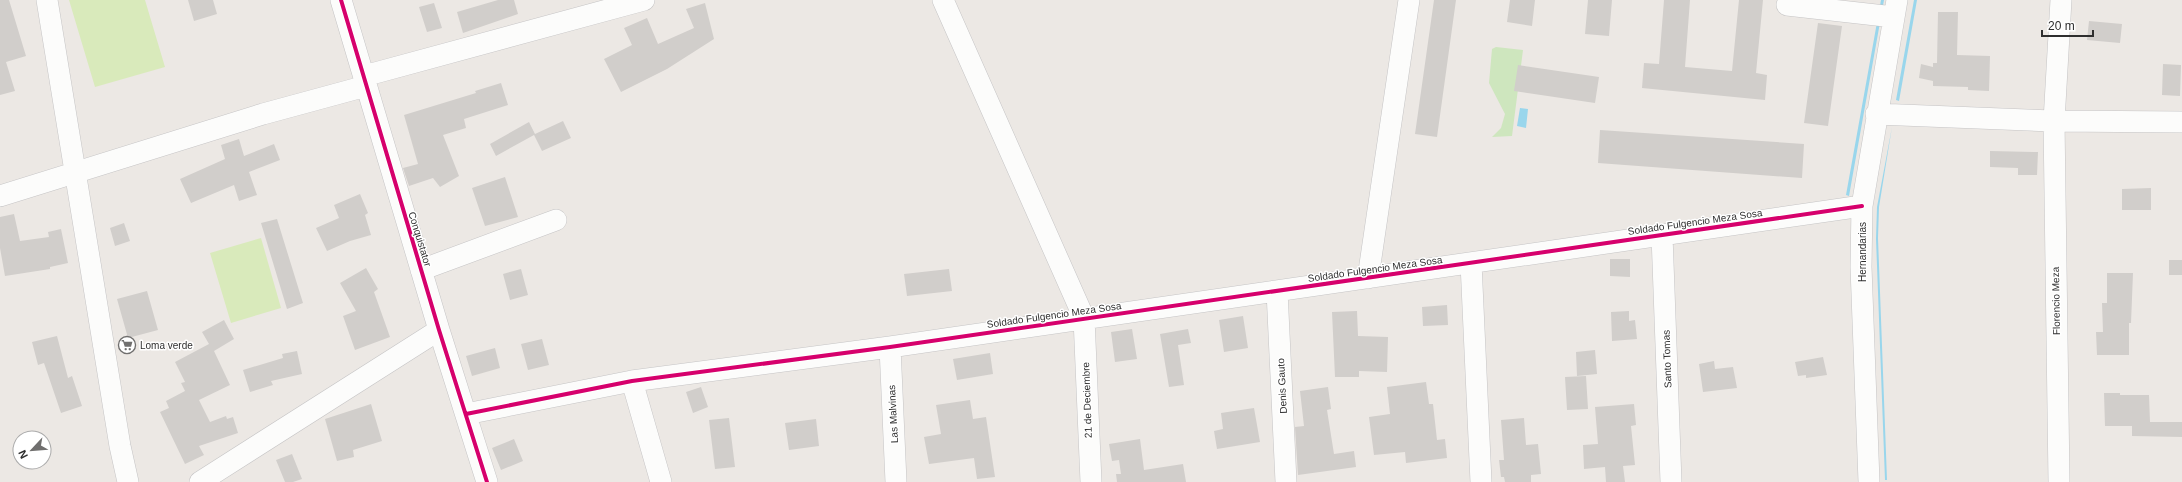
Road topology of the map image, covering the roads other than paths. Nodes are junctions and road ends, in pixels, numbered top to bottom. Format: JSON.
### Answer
{"nodes":[{"id":1,"x":47,"y":0,"type":"edge"},
{"id":2,"x":341,"y":0,"type":"edge"},
{"id":3,"x":644,"y":0,"type":"edge"},
{"id":4,"x":943,"y":0,"type":"edge"},
{"id":5,"x":1408,"y":0,"type":"edge"},
{"id":6,"x":2061,"y":0,"type":"edge"},
{"id":7,"x":1787,"y":5,"type":"dead end"},
{"id":8,"x":1895,"y":8,"type":"edge"},
{"id":9,"x":365,"y":81,"type":"junction"},
{"id":10,"x":1876,"y":114,"type":"junction"},
{"id":11,"x":2054,"y":121,"type":"junction"},
{"id":12,"x":2182,"y":122,"type":"edge"},
{"id":13,"x":76,"y":172,"type":"junction"},
{"id":14,"x":0,"y":196,"type":"edge"},
{"id":15,"x":1862,"y":206,"type":"junction"},
{"id":16,"x":556,"y":220,"type":"dead end"},
{"id":17,"x":1662,"y":235,"type":"junction"},
{"id":18,"x":1471,"y":263,"type":"junction"},
{"id":19,"x":421,"y":270,"type":"junction"},
{"id":20,"x":1368,"y":278,"type":"junction"},
{"id":21,"x":1277,"y":291,"type":"junction"},
{"id":22,"x":1084,"y":318,"type":"junction"},
{"id":23,"x":439,"y":330,"type":"junction"},
{"id":24,"x":890,"y":346,"type":"junction"},
{"id":25,"x":632,"y":381,"type":"junction"},
{"id":26,"x":466,"y":414,"type":"junction"},
{"id":27,"x":127,"y":477,"type":"edge"},
{"id":28,"x":200,"y":482,"type":"edge"},
{"id":29,"x":487,"y":482,"type":"edge"},
{"id":30,"x":661,"y":482,"type":"edge"},
{"id":31,"x":896,"y":482,"type":"edge"},
{"id":32,"x":1091,"y":482,"type":"edge"},
{"id":33,"x":1286,"y":482,"type":"edge"},
{"id":34,"x":1481,"y":482,"type":"edge"},
{"id":35,"x":1671,"y":482,"type":"edge"},
{"id":36,"x":1869,"y":482,"type":"edge"},
{"id":37,"x":2059,"y":482,"type":"edge"}],
"edges":[{"from":1,"to":13,"type":"street"},
{"from":2,"to":9,"type":"street","name":"Conquistator"},
{"from":3,"to":9,"type":"street"},
{"from":4,"to":22,"type":"street"},
{"from":5,"to":20,"type":"street"},
{"from":6,"to":11,"type":"street","name":"Florencio Meza"},
{"from":7,"to":8,"type":"street"},
{"from":8,"to":10,"type":"street","name":"Hernandarias"},
{"from":9,"to":13,"type":"street"},
{"from":9,"to":19,"type":"street","name":"Conquistator"},
{"from":10,"to":11,"type":"street"},
{"from":10,"to":15,"type":"street","name":"Hernandarias"},
{"from":11,"to":12,"type":"street"},
{"from":11,"to":37,"type":"street","name":"Florencio Meza"},
{"from":13,"to":14,"type":"street"},
{"from":13,"to":27,"type":"street"},
{"from":15,"to":17,"type":"street","name":"Soldado Fulgencio Meza Sosa"},
{"from":15,"to":36,"type":"street","name":"Hernandarias"},
{"from":16,"to":19,"type":"street"},
{"from":17,"to":18,"type":"street","name":"Soldado Fulgencio Meza Sosa"},
{"from":17,"to":35,"type":"street","name":"Santo Tomas"},
{"from":18,"to":20,"type":"street","name":"Soldado Fulgencio Meza Sosa"},
{"from":18,"to":34,"type":"street"},
{"from":19,"to":23,"type":"street","name":"Conquistator"},
{"from":20,"to":21,"type":"street","name":"Soldado Fulgencio Meza Sosa"},
{"from":21,"to":22,"type":"street","name":"Soldado Fulgencio Meza Sosa"},
{"from":21,"to":33,"type":"street","name":"Denis Gauto"},
{"from":22,"to":24,"type":"street","name":"Soldado Fulgencio Meza Sosa"},
{"from":22,"to":32,"type":"street","name":"21 de Deciembre"},
{"from":23,"to":26,"type":"street","name":"Conquistator"},
{"from":23,"to":28,"type":"street"},
{"from":24,"to":25,"type":"street","name":"Soldado Fulgencio Meza Sosa"},
{"from":24,"to":31,"type":"street","name":"Las Malvinas"},
{"from":25,"to":26,"type":"street","name":"Soldado Fulgencio Meza Sosa"},
{"from":25,"to":30,"type":"street"},
{"from":26,"to":29,"type":"street","name":"Conquistator"}]}
